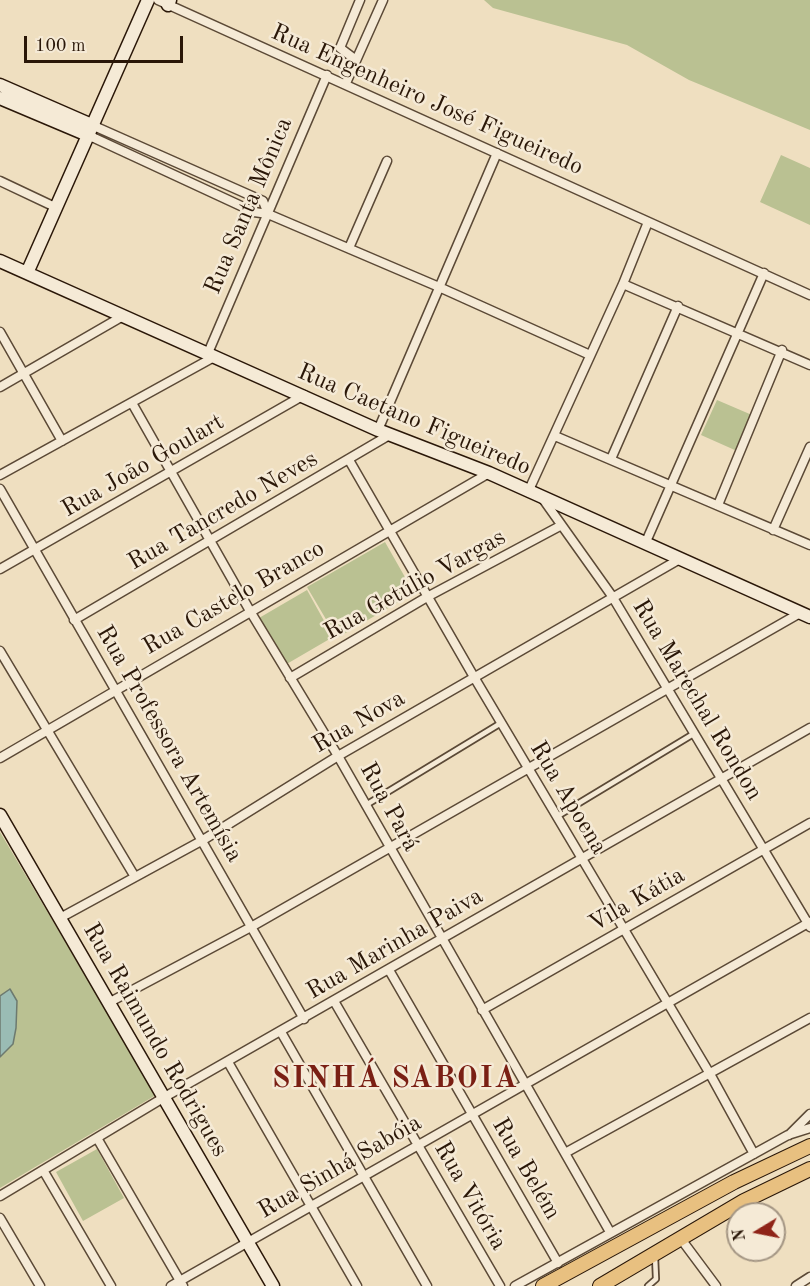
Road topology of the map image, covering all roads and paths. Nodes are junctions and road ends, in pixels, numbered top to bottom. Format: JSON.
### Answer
{"nodes":[{"id":1,"x":148,"y":0,"type":"edge"},
{"id":2,"x":360,"y":0,"type":"edge"},
{"id":3,"x":383,"y":0,"type":"edge"},
{"id":4,"x":165,"y":2,"type":"edge"},
{"id":5,"x":356,"y":60,"type":"junction"},
{"id":6,"x":327,"y":75,"type":"junction"},
{"id":7,"x":346,"y":83,"type":"junction"},
{"id":8,"x":0,"y":85,"type":"edge"},
{"id":9,"x":0,"y":98,"type":"edge"},
{"id":10,"x":92,"y":131,"type":"junction"},
{"id":11,"x":497,"y":153,"type":"junction"},
{"id":12,"x":387,"y":161,"type":"dead end"},
{"id":13,"x":0,"y":181,"type":"edge"},
{"id":14,"x":55,"y":207,"type":"junction"},
{"id":15,"x":268,"y":214,"type":"junction"},
{"id":16,"x":648,"y":222,"type":"junction"},
{"id":17,"x":350,"y":248,"type":"junction"},
{"id":18,"x":0,"y":261,"type":"edge"},
{"id":19,"x":27,"y":273,"type":"junction"},
{"id":20,"x":764,"y":273,"type":"junction"},
{"id":21,"x":623,"y":284,"type":"junction"},
{"id":22,"x":439,"y":287,"type":"junction"},
{"id":23,"x":810,"y":295,"type":"edge"},
{"id":24,"x":678,"y":306,"type":"junction"},
{"id":25,"x":123,"y":316,"type":"junction"},
{"id":26,"x":737,"y":331,"type":"junction"},
{"id":27,"x":0,"y":332,"type":"edge"},
{"id":28,"x":782,"y":350,"type":"junction"},
{"id":29,"x":211,"y":355,"type":"junction"},
{"id":30,"x":590,"y":355,"type":"junction"},
{"id":31,"x":810,"y":364,"type":"edge"},
{"id":32,"x":24,"y":373,"type":"junction"},
{"id":33,"x":0,"y":387,"type":"edge"},
{"id":34,"x":304,"y":395,"type":"junction"},
{"id":35,"x":132,"y":403,"type":"junction"},
{"id":36,"x":378,"y":430,"type":"junction"},
{"id":37,"x":391,"y":434,"type":"junction"},
{"id":38,"x":555,"y":436,"type":"junction"},
{"id":39,"x":63,"y":441,"type":"junction"},
{"id":40,"x":810,"y":447,"type":"edge"},
{"id":41,"x":611,"y":459,"type":"junction"},
{"id":42,"x":349,"y":460,"type":"junction"},
{"id":43,"x":172,"y":472,"type":"junction"},
{"id":44,"x":489,"y":473,"type":"junction"},
{"id":45,"x":0,"y":475,"type":"edge"},
{"id":46,"x":671,"y":486,"type":"junction"},
{"id":47,"x":0,"y":489,"type":"edge"},
{"id":48,"x":528,"y":492,"type":"junction"},
{"id":49,"x":543,"y":499,"type":"junction"},
{"id":50,"x":718,"y":505,"type":"junction"},
{"id":51,"x":560,"y":526,"type":"junction"},
{"id":52,"x":773,"y":530,"type":"junction"},
{"id":53,"x":389,"y":532,"type":"junction"},
{"id":54,"x":211,"y":539,"type":"junction"},
{"id":55,"x":645,"y":544,"type":"junction"},
{"id":56,"x":810,"y":545,"type":"edge"},
{"id":57,"x":33,"y":550,"type":"junction"},
{"id":58,"x":678,"y":560,"type":"junction"},
{"id":59,"x":0,"y":569,"type":"edge"},
{"id":60,"x":612,"y":596,"type":"junction"},
{"id":61,"x":427,"y":597,"type":"junction"},
{"id":62,"x":250,"y":611,"type":"junction"},
{"id":63,"x":805,"y":615,"type":"edge"},
{"id":64,"x":74,"y":620,"type":"junction"},
{"id":65,"x":0,"y":651,"type":"edge"},
{"id":66,"x":474,"y":677,"type":"junction"},
{"id":67,"x":290,"y":678,"type":"junction"},
{"id":68,"x":667,"y":687,"type":"junction"},
{"id":69,"x":115,"y":690,"type":"junction"},
{"id":70,"x":501,"y":723,"type":"junction"},
{"id":71,"x":810,"y":728,"type":"edge"},
{"id":72,"x":48,"y":732,"type":"junction"},
{"id":73,"x":695,"y":733,"type":"junction"},
{"id":74,"x":338,"y":756,"type":"junction"},
{"id":75,"x":0,"y":758,"type":"edge"},
{"id":76,"x":528,"y":769,"type":"junction"},
{"id":77,"x":722,"y":778,"type":"junction"},
{"id":78,"x":366,"y":805,"type":"junction"},
{"id":79,"x":0,"y":815,"type":"edge"},
{"id":80,"x":556,"y":817,"type":"junction"},
{"id":81,"x":810,"y":823,"type":"edge"},
{"id":82,"x":203,"y":840,"type":"junction"},
{"id":83,"x":389,"y":848,"type":"junction"},
{"id":84,"x":764,"y":850,"type":"junction"},
{"id":85,"x":582,"y":860,"type":"junction"},
{"id":86,"x":135,"y":877,"type":"junction"},
{"id":87,"x":60,"y":918,"type":"junction"},
{"id":88,"x":809,"y":924,"type":"edge"},
{"id":89,"x":251,"y":927,"type":"junction"},
{"id":90,"x":624,"y":931,"type":"junction"},
{"id":91,"x":442,"y":939,"type":"junction"},
{"id":92,"x":389,"y":970,"type":"junction"},
{"id":93,"x":334,"y":1001,"type":"junction"},
{"id":94,"x":110,"y":1002,"type":"junction"},
{"id":95,"x":667,"y":1002,"type":"junction"},
{"id":96,"x":482,"y":1010,"type":"junction"},
{"id":97,"x":810,"y":1018,"type":"edge"},
{"id":98,"x":304,"y":1019,"type":"junction"},
{"id":99,"x":281,"y":1032,"type":"junction"},
{"id":100,"x":228,"y":1062,"type":"junction"},
{"id":101,"x":710,"y":1074,"type":"junction"},
{"id":102,"x":526,"y":1083,"type":"junction"},
{"id":103,"x":163,"y":1098,"type":"junction"},
{"id":104,"x":473,"y":1114,"type":"junction"},
{"id":105,"x":810,"y":1114,"type":"edge"},
{"id":106,"x":810,"y":1128,"type":"edge"},
{"id":107,"x":788,"y":1135,"type":"junction"},
{"id":108,"x":97,"y":1138,"type":"junction"},
{"id":109,"x":418,"y":1145,"type":"junction"},
{"id":110,"x":810,"y":1146,"type":"edge"},
{"id":111,"x":565,"y":1154,"type":"junction"},
{"id":112,"x":754,"y":1154,"type":"junction"},
{"id":113,"x":810,"y":1169,"type":"edge"},
{"id":114,"x":44,"y":1170,"type":"junction"},
{"id":115,"x":364,"y":1176,"type":"junction"},
{"id":116,"x":0,"y":1196,"type":"edge"},
{"id":117,"x":310,"y":1206,"type":"junction"},
{"id":118,"x":0,"y":1218,"type":"edge"},
{"id":119,"x":610,"y":1232,"type":"junction"},
{"id":120,"x":681,"y":1239,"type":"junction"},
{"id":121,"x":248,"y":1242,"type":"junction"},
{"id":122,"x":655,"y":1254,"type":"junction"},
{"id":123,"x":558,"y":1263,"type":"junction"},
{"id":124,"x":810,"y":1277,"type":"edge"},
{"id":125,"x":182,"y":1283,"type":"edge"},
{"id":126,"x":602,"y":1285,"type":"edge"},
{"id":127,"x":40,"y":1286,"type":"edge"},
{"id":128,"x":111,"y":1286,"type":"edge"},
{"id":129,"x":171,"y":1286,"type":"edge"},
{"id":130,"x":273,"y":1286,"type":"edge"},
{"id":131,"x":357,"y":1286,"type":"edge"},
{"id":132,"x":427,"y":1286,"type":"edge"},
{"id":133,"x":500,"y":1286,"type":"edge"},
{"id":134,"x":515,"y":1286,"type":"edge"},
{"id":135,"x":543,"y":1286,"type":"edge"},
{"id":136,"x":648,"y":1286,"type":"edge"},
{"id":137,"x":716,"y":1286,"type":"edge"},
{"id":138,"x":796,"y":1286,"type":"edge"}],
"edges":[{"from":1,"to":10,"type":"main road"},
{"from":2,"to":5,"type":"street"},
{"from":3,"to":5,"type":"street"},
{"from":4,"to":6,"type":"street","name":"Rua Engenheiro José Figueiredo"},
{"from":5,"to":7,"type":"street"},
{"from":6,"to":7,"type":"street","name":"Rua Engenheiro José Figueiredo"},
{"from":6,"to":15,"type":"street","name":"Rua Santa Mônica"},
{"from":7,"to":11,"type":"street","name":"Rua Engenheiro José Figueiredo"},
{"from":8,"to":10,"type":"main road"},
{"from":9,"to":10,"type":"main road"},
{"from":10,"to":14,"type":"main road"},
{"from":10,"to":15,"type":"street"},
{"from":10,"to":15,"type":"street"},
{"from":11,"to":16,"type":"street","name":"Rua Engenheiro José Figueiredo"},
{"from":11,"to":22,"type":"street"},
{"from":12,"to":17,"type":"street"},
{"from":13,"to":14,"type":"street"},
{"from":14,"to":19,"type":"main road"},
{"from":15,"to":17,"type":"street"},
{"from":15,"to":29,"type":"street","name":"Rua Santa Mônica"},
{"from":16,"to":20,"type":"street","name":"Rua Engenheiro José Figueiredo"},
{"from":16,"to":21,"type":"street"},
{"from":17,"to":22,"type":"street"},
{"from":18,"to":19,"type":"main road","name":"Rua Caetano Figueiredo"},
{"from":19,"to":25,"type":"main road","name":"Rua Caetano Figueiredo"},
{"from":20,"to":23,"type":"street","name":"Rua Engenheiro José Figueiredo"},
{"from":20,"to":26,"type":"street"},
{"from":21,"to":24,"type":"street"},
{"from":21,"to":30,"type":"street"},
{"from":22,"to":30,"type":"street"},
{"from":22,"to":36,"type":"street"},
{"from":24,"to":26,"type":"street"},
{"from":24,"to":41,"type":"street"},
{"from":25,"to":29,"type":"main road","name":"Rua Caetano Figueiredo"},
{"from":25,"to":32,"type":"street"},
{"from":26,"to":28,"type":"street"},
{"from":26,"to":46,"type":"street"},
{"from":27,"to":32,"type":"street"},
{"from":28,"to":31,"type":"street"},
{"from":28,"to":50,"type":"street"},
{"from":29,"to":34,"type":"main road","name":"Rua Caetano Figueiredo"},
{"from":29,"to":35,"type":"street"},
{"from":30,"to":38,"type":"street"},
{"from":32,"to":33,"type":"street"},
{"from":32,"to":39,"type":"street"},
{"from":34,"to":36,"type":"main road","name":"Rua Caetano Figueiredo"},
{"from":34,"to":43,"type":"street","name":"Rua João Goulart"},
{"from":35,"to":39,"type":"street"},
{"from":35,"to":43,"type":"street","name":"Rua Pará"},
{"from":36,"to":37,"type":"main road","name":"Rua Caetano Figueiredo"},
{"from":37,"to":42,"type":"street","name":"Rua Tancredo Neves"},
{"from":37,"to":44,"type":"main road","name":"Rua Caetano Figueiredo"},
{"from":38,"to":41,"type":"street"},
{"from":38,"to":48,"type":"street"},
{"from":39,"to":45,"type":"street"},
{"from":40,"to":52,"type":"street"},
{"from":41,"to":46,"type":"street"},
{"from":42,"to":53,"type":"street","name":"Rua Apoena"},
{"from":42,"to":54,"type":"street","name":"Rua Tancredo Neves"},
{"from":43,"to":54,"type":"street","name":"Rua Pará"},
{"from":43,"to":57,"type":"street","name":"Rua João Goulart"},
{"from":44,"to":48,"type":"main road","name":"Rua Caetano Figueiredo"},
{"from":44,"to":53,"type":"street","name":"Rua Castelo Branco"},
{"from":46,"to":50,"type":"street"},
{"from":46,"to":55,"type":"street"},
{"from":47,"to":57,"type":"street","name":"Rua Professora Artemísia"},
{"from":48,"to":49,"type":"main road","name":"Rua Caetano Figueiredo"},
{"from":49,"to":51,"type":"street","name":"Rua Marechal Rondon"},
{"from":49,"to":55,"type":"main road","name":"Rua Caetano Figueiredo"},
{"from":50,"to":52,"type":"street"},
{"from":51,"to":60,"type":"street","name":"Rua Marechal Rondon"},
{"from":51,"to":61,"type":"street","name":"Rua Getúlio Vargas"},
{"from":52,"to":56,"type":"street"},
{"from":53,"to":61,"type":"street","name":"Rua Apoena"},
{"from":53,"to":62,"type":"street","name":"Rua Castelo Branco"},
{"from":54,"to":62,"type":"street","name":"Rua Pará"},
{"from":54,"to":64,"type":"street","name":"Rua Tancredo Neves"},
{"from":55,"to":58,"type":"main road","name":"Rua Caetano Figueiredo"},
{"from":57,"to":59,"type":"street","name":"Rua João Goulart"},
{"from":57,"to":64,"type":"street","name":"Rua Professora Artemísia"},
{"from":58,"to":60,"type":"street","name":"Rua Nova"},
{"from":58,"to":63,"type":"main road","name":"Rua Caetano Figueiredo"},
{"from":60,"to":66,"type":"street","name":"Rua Nova"},
{"from":60,"to":68,"type":"street","name":"Rua Marechal Rondon"},
{"from":61,"to":66,"type":"street","name":"Rua Apoena"},
{"from":61,"to":67,"type":"street","name":"Rua Getúlio Vargas"},
{"from":62,"to":67,"type":"street","name":"Rua Pará"},
{"from":62,"to":69,"type":"street","name":"Rua Castelo Branco"},
{"from":63,"to":68,"type":"street"},
{"from":64,"to":69,"type":"street","name":"Rua Professora Artemísia"},
{"from":65,"to":72,"type":"street"},
{"from":66,"to":70,"type":"street","name":"Rua Apoena"},
{"from":66,"to":74,"type":"street","name":"Rua Nova"},
{"from":67,"to":74,"type":"street","name":"Rua Pará"},
{"from":68,"to":73,"type":"street","name":"Rua Marechal Rondon"},
{"from":68,"to":76,"type":"street"},
{"from":69,"to":72,"type":"street","name":"Rua Castelo Branco"},
{"from":69,"to":82,"type":"street","name":"Rua Professora Artemísia"},
{"from":70,"to":76,"type":"street","name":"Rua Apoena"},
{"from":70,"to":78,"type":"lane"},
{"from":71,"to":77,"type":"street","name":"Rua Marinha Paiva"},
{"from":72,"to":75,"type":"street","name":"Rua Castelo Branco"},
{"from":72,"to":86,"type":"street"},
{"from":73,"to":77,"type":"street","name":"Rua Marechal Rondon"},
{"from":73,"to":80,"type":"lane"},
{"from":74,"to":78,"type":"street","name":"Rua Pará"},
{"from":74,"to":82,"type":"street","name":"Rua Nova"},
{"from":76,"to":80,"type":"street","name":"Rua Apoena"},
{"from":76,"to":83,"type":"street"},
{"from":77,"to":84,"type":"street","name":"Rua Marechal Rondon"},
{"from":77,"to":85,"type":"street","name":"Rua Marinha Paiva"},
{"from":78,"to":83,"type":"street","name":"Rua Pará"},
{"from":79,"to":87,"type":"main road","name":"Rua Raimundo Rodrigues"},
{"from":80,"to":85,"type":"street","name":"Rua Apoena"},
{"from":81,"to":84,"type":"street","name":"Vila Kátia"},
{"from":82,"to":86,"type":"street","name":"Rua Nova"},
{"from":82,"to":89,"type":"street","name":"Rua Professora Artemísia"},
{"from":83,"to":89,"type":"street"},
{"from":83,"to":91,"type":"street","name":"Rua Pará"},
{"from":84,"to":88,"type":"street","name":"Rua Marechal Rondon"},
{"from":84,"to":90,"type":"street","name":"Vila Kátia"},
{"from":85,"to":90,"type":"street","name":"Rua Apoena"},
{"from":85,"to":91,"type":"street","name":"Rua Marinha Paiva"},
{"from":86,"to":87,"type":"street","name":"Rua Nova"},
{"from":87,"to":94,"type":"main road","name":"Rua Raimundo Rodrigues"},
{"from":88,"to":95,"type":"street","name":"Rua Sinhá Sabóia"},
{"from":89,"to":94,"type":"street"},
{"from":89,"to":98,"type":"street","name":"Rua Professora Artemísia"},
{"from":90,"to":95,"type":"street","name":"Rua Apoena"},
{"from":90,"to":96,"type":"street","name":"Vila Kátia"},
{"from":91,"to":92,"type":"street","name":"Rua Marinha Paiva"},
{"from":91,"to":96,"type":"street","name":"Rua Pará"},
{"from":92,"to":93,"type":"street","name":"Rua Marinha Paiva"},
{"from":92,"to":104,"type":"street","name":"Rua Belém"},
{"from":93,"to":98,"type":"street","name":"Rua Marinha Paiva"},
{"from":93,"to":109,"type":"street","name":"Rua Vitória"},
{"from":94,"to":103,"type":"main road","name":"Rua Raimundo Rodrigues"},
{"from":95,"to":101,"type":"street","name":"Rua Apoena"},
{"from":95,"to":102,"type":"street","name":"Rua Sinhá Sabóia"},
{"from":96,"to":102,"type":"street","name":"Rua Pará"},
{"from":97,"to":101,"type":"street"},
{"from":98,"to":99,"type":"street","name":"Rua Marinha Paiva"},
{"from":99,"to":100,"type":"street","name":"Rua Marinha Paiva"},
{"from":99,"to":115,"type":"street"},
{"from":100,"to":103,"type":"street","name":"Rua Marinha Paiva"},
{"from":100,"to":117,"type":"street"},
{"from":101,"to":111,"type":"street"},
{"from":101,"to":112,"type":"street","name":"Rua Apoena"},
{"from":102,"to":104,"type":"street","name":"Rua Sinhá Sabóia"},
{"from":102,"to":111,"type":"street","name":"Rua Pará"},
{"from":103,"to":108,"type":"street","name":"Rua Marinha Paiva"},
{"from":103,"to":121,"type":"main road","name":"Rua Raimundo Rodrigues"},
{"from":104,"to":109,"type":"street","name":"Rua Sinhá Sabóia"},
{"from":104,"to":123,"type":"street","name":"Rua Belém"},
{"from":105,"to":107,"type":"street"},
{"from":106,"to":107,"type":"street"},
{"from":107,"to":112,"type":"street"},
{"from":108,"to":114,"type":"street","name":"Rua Marinha Paiva"},
{"from":108,"to":125,"type":"street"},
{"from":109,"to":115,"type":"street","name":"Rua Sinhá Sabóia"},
{"from":109,"to":133,"type":"street","name":"Rua Vitória"},
{"from":110,"to":135,"type":"main road"},
{"from":111,"to":119,"type":"street","name":"Rua Pará"},
{"from":112,"to":119,"type":"street"},
{"from":113,"to":120,"type":"main road"},
{"from":114,"to":116,"type":"street","name":"Rua Marinha Paiva"},
{"from":114,"to":128,"type":"street"},
{"from":115,"to":117,"type":"street","name":"Rua Sinhá Sabóia"},
{"from":115,"to":132,"type":"street"},
{"from":117,"to":121,"type":"street","name":"Rua Sinhá Sabóia"},
{"from":117,"to":131,"type":"street"},
{"from":118,"to":127,"type":"street"},
{"from":119,"to":123,"type":"street"},
{"from":120,"to":122,"type":"main road"},
{"from":120,"to":137,"type":"street"},
{"from":121,"to":125,"type":"street","name":"Rua Sinhá Sabóia"},
{"from":121,"to":130,"type":"main road","name":"Rua Raimundo Rodrigues"},
{"from":122,"to":126,"type":"main road"},
{"from":122,"to":136,"type":"lane"},
{"from":123,"to":134,"type":"street"},
{"from":124,"to":138,"type":"street"},
{"from":125,"to":129,"type":"street","name":"Rua Sinhá Sabóia"}]}
